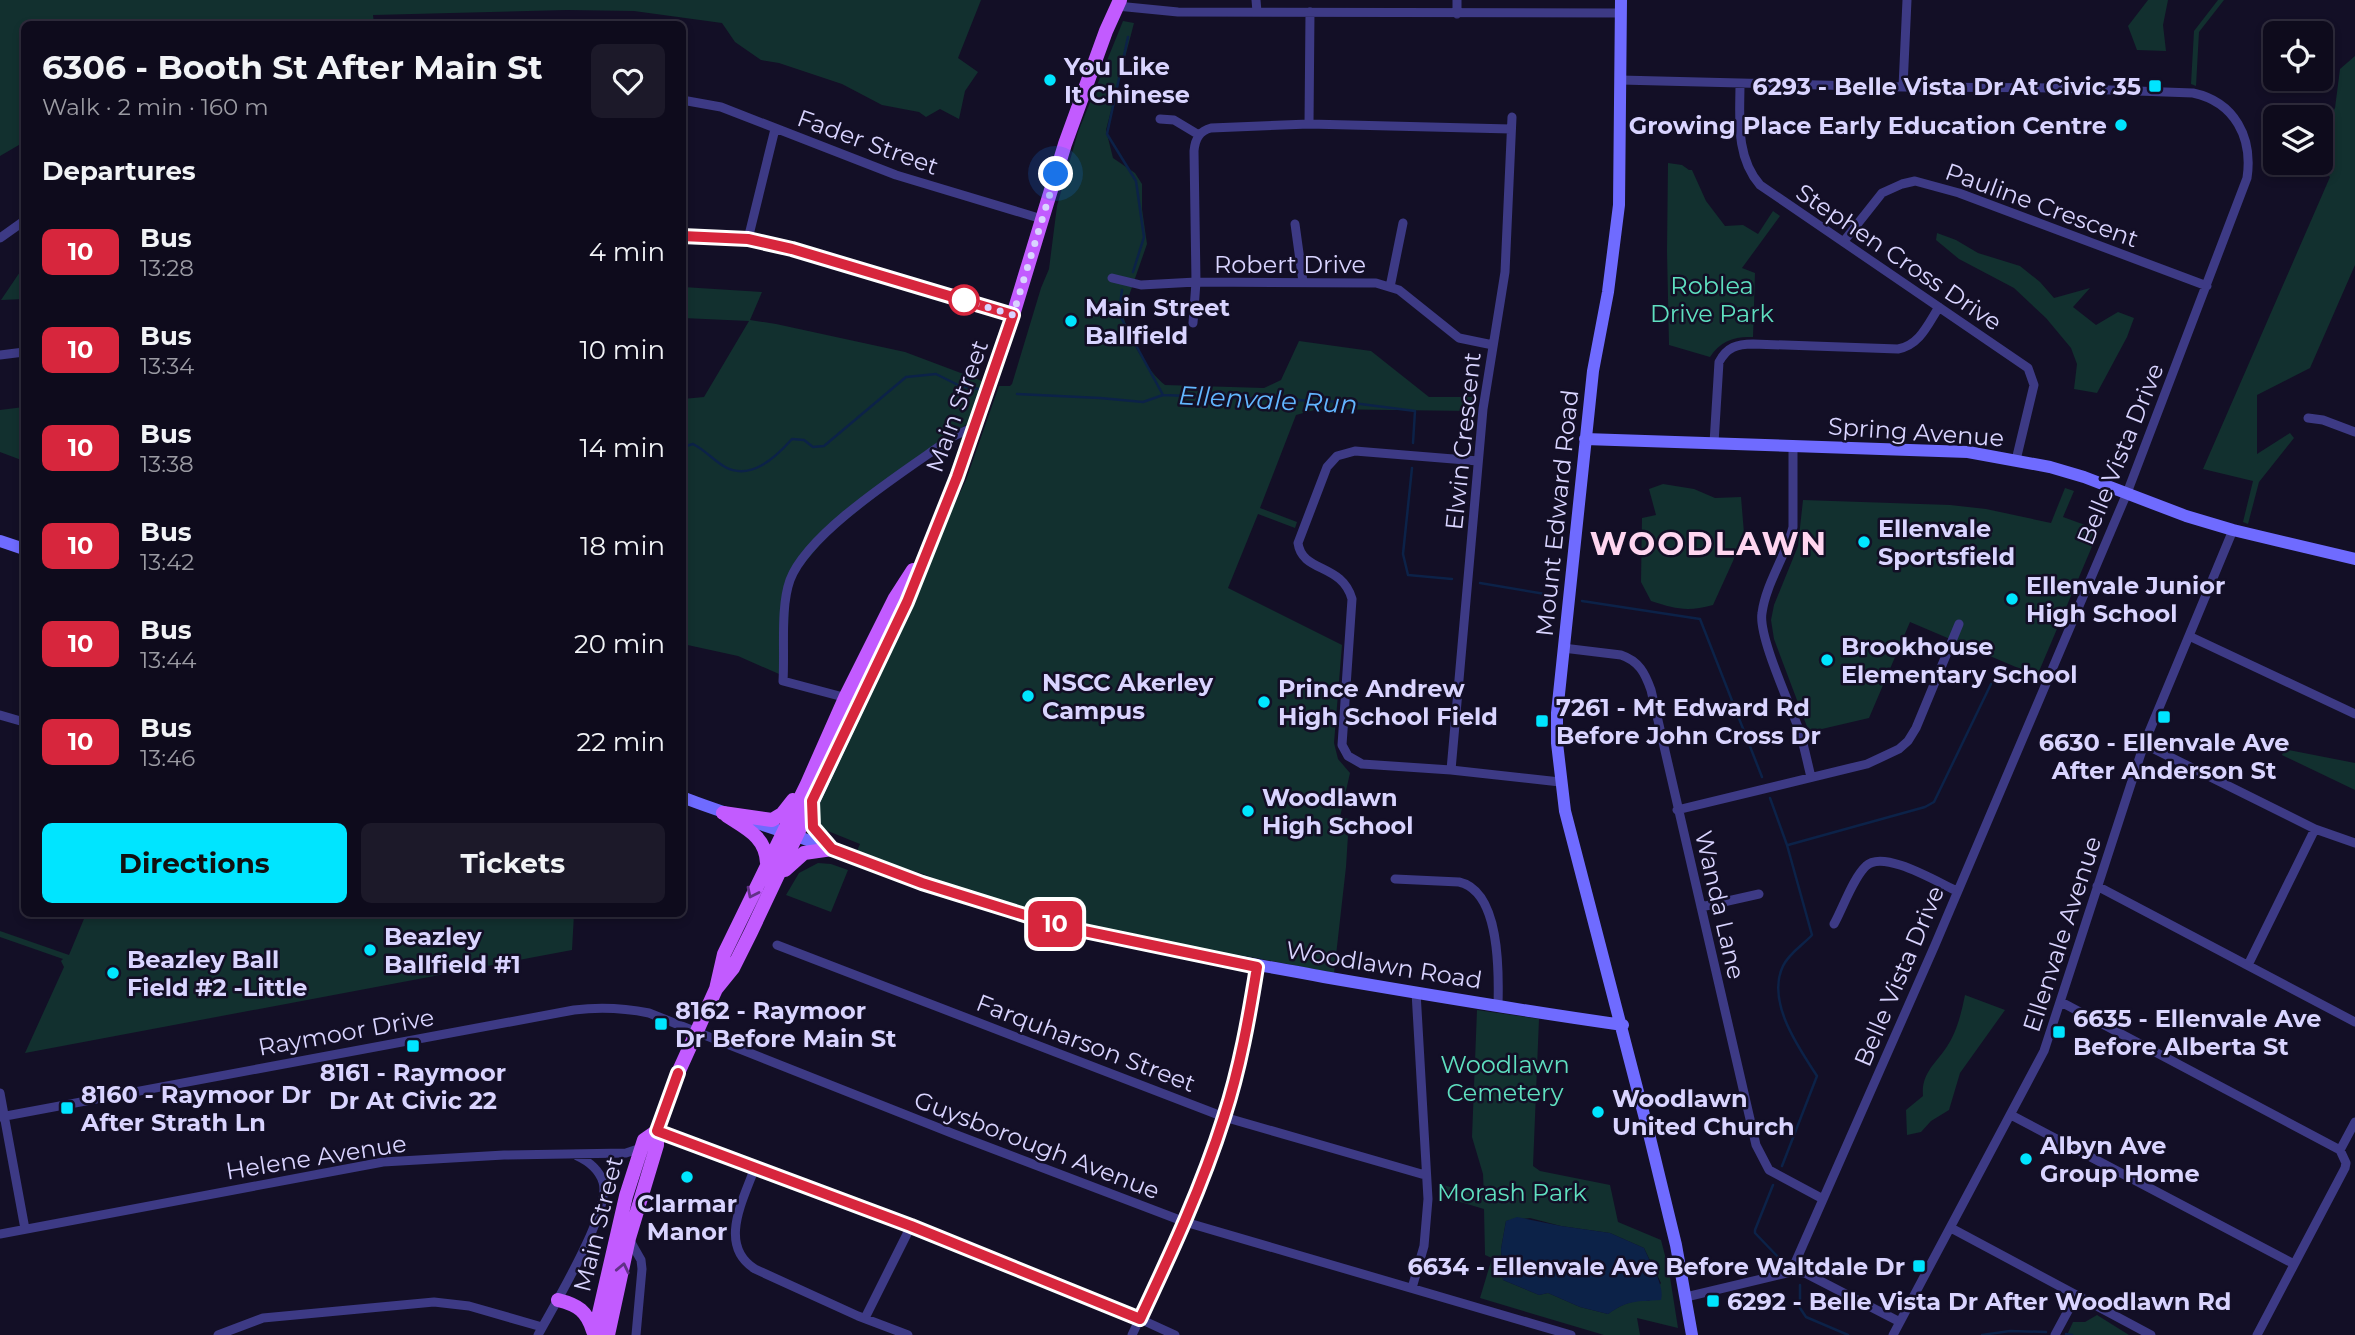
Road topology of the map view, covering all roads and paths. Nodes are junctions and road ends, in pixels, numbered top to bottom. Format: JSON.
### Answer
{"nodes":[{"id":1,"x":1256,"y":0,"type":"edge"},
{"id":2,"x":1457,"y":0,"type":"edge"},
{"id":3,"x":1907,"y":0,"type":"edge"},
{"id":4,"x":1119,"y":3,"type":"edge"},
{"id":5,"x":1621,"y":7,"type":"edge"},
{"id":6,"x":1257,"y":12,"type":"junction"},
{"id":7,"x":1310,"y":12,"type":"junction"},
{"id":8,"x":1457,"y":14,"type":"junction"},
{"id":9,"x":1620,"y":80,"type":"junction"},
{"id":10,"x":1740,"y":83,"type":"junction"},
{"id":11,"x":1903,"y":87,"type":"junction"},
{"id":12,"x":686,"y":101,"type":"edge"},
{"id":13,"x":1512,"y":117,"type":"dead end"},
{"id":14,"x":1160,"y":119,"type":"dead end"},
{"id":15,"x":1309,"y":124,"type":"junction"},
{"id":16,"x":1511,"y":128,"type":"junction"},
{"id":17,"x":775,"y":129,"type":"junction"},
{"id":18,"x":1199,"y":135,"type":"junction"},
{"id":19,"x":1042,"y":219,"type":"junction"},
{"id":20,"x":21,"y":223,"type":"edge"},
{"id":21,"x":1403,"y":223,"type":"dead end"},
{"id":22,"x":1295,"y":224,"type":"dead end"},
{"id":23,"x":686,"y":236,"type":"edge"},
{"id":24,"x":0,"y":238,"type":"edge"},
{"id":25,"x":748,"y":239,"type":"junction"},
{"id":26,"x":1844,"y":242,"type":"junction"},
{"id":27,"x":1112,"y":278,"type":"dead end"},
{"id":28,"x":1196,"y":282,"type":"junction"},
{"id":29,"x":1303,"y":282,"type":"junction"},
{"id":30,"x":1390,"y":286,"type":"junction"},
{"id":31,"x":2207,"y":286,"type":"junction"},
{"id":32,"x":1939,"y":307,"type":"junction"},
{"id":33,"x":1013,"y":315,"type":"junction"},
{"id":34,"x":1193,"y":323,"type":"dead end"},
{"id":35,"x":1493,"y":345,"type":"junction"},
{"id":36,"x":21,"y":352,"type":"edge"},
{"id":37,"x":0,"y":355,"type":"edge"},
{"id":38,"x":2308,"y":418,"type":"dead end"},
{"id":39,"x":975,"y":426,"type":"junction"},
{"id":40,"x":2355,"y":432,"type":"edge"},
{"id":41,"x":1585,"y":439,"type":"junction"},
{"id":42,"x":1714,"y":443,"type":"junction"},
{"id":43,"x":1794,"y":445,"type":"junction"},
{"id":44,"x":2016,"y":460,"type":"junction"},
{"id":45,"x":1478,"y":461,"type":"junction"},
{"id":46,"x":2127,"y":493,"type":"junction"},
{"id":47,"x":2233,"y":530,"type":"junction"},
{"id":48,"x":0,"y":541,"type":"edge"},
{"id":49,"x":21,"y":548,"type":"edge"},
{"id":50,"x":2355,"y":559,"type":"edge"},
{"id":51,"x":1959,"y":624,"type":"dead end"},
{"id":52,"x":2189,"y":636,"type":"junction"},
{"id":53,"x":1563,"y":648,"type":"junction"},
{"id":54,"x":852,"y":700,"type":"junction"},
{"id":55,"x":2355,"y":714,"type":"edge"},
{"id":56,"x":0,"y":715,"type":"edge"},
{"id":57,"x":21,"y":721,"type":"edge"},
{"id":58,"x":2144,"y":744,"type":"junction"},
{"id":59,"x":1451,"y":770,"type":"junction"},
{"id":60,"x":1811,"y":777,"type":"junction"},
{"id":61,"x":1560,"y":782,"type":"junction"},
{"id":62,"x":807,"y":784,"type":"junction"},
{"id":63,"x":686,"y":799,"type":"edge"},
{"id":64,"x":812,"y":801,"type":"junction"},
{"id":65,"x":1677,"y":810,"type":"junction"},
{"id":66,"x":723,"y":813,"type":"junction"},
{"id":67,"x":2315,"y":829,"type":"junction"},
{"id":68,"x":790,"y":834,"type":"junction"},
{"id":69,"x":2355,"y":843,"type":"edge"},
{"id":70,"x":832,"y":849,"type":"junction"},
{"id":71,"x":766,"y":863,"type":"junction"},
{"id":72,"x":777,"y":878,"type":"junction"},
{"id":73,"x":1395,"y":879,"type":"dead end"},
{"id":74,"x":2097,"y":886,"type":"junction"},
{"id":75,"x":1957,"y":891,"type":"junction"},
{"id":76,"x":1759,"y":894,"type":"dead end"},
{"id":77,"x":1701,"y":907,"type":"junction"},
{"id":78,"x":1834,"y":924,"type":"dead end"},
{"id":79,"x":777,"y":945,"type":"dead end"},
{"id":80,"x":2248,"y":965,"type":"junction"},
{"id":81,"x":1257,"y":967,"type":"junction"},
{"id":82,"x":716,"y":989,"type":"junction"},
{"id":83,"x":1416,"y":992,"type":"junction"},
{"id":84,"x":2061,"y":1002,"type":"junction"},
{"id":85,"x":1498,"y":1005,"type":"junction"},
{"id":86,"x":2355,"y":1022,"type":"edge"},
{"id":87,"x":1623,"y":1025,"type":"junction"},
{"id":88,"x":696,"y":1033,"type":"junction"},
{"id":89,"x":0,"y":1093,"type":"edge"},
{"id":90,"x":2011,"y":1115,"type":"junction"},
{"id":91,"x":3,"y":1117,"type":"edge"},
{"id":92,"x":1224,"y":1117,"type":"junction"},
{"id":93,"x":2355,"y":1122,"type":"edge"},
{"id":94,"x":657,"y":1131,"type":"junction"},
{"id":95,"x":641,"y":1147,"type":"junction"},
{"id":96,"x":2340,"y":1150,"type":"junction"},
{"id":97,"x":576,"y":1155,"type":"junction"},
{"id":98,"x":755,"y":1167,"type":"junction"},
{"id":99,"x":1425,"y":1175,"type":"junction"},
{"id":100,"x":1823,"y":1199,"type":"junction"},
{"id":101,"x":1185,"y":1222,"type":"junction"},
{"id":102,"x":911,"y":1226,"type":"junction"},
{"id":103,"x":25,"y":1228,"type":"junction"},
{"id":104,"x":1951,"y":1228,"type":"junction"},
{"id":105,"x":0,"y":1234,"type":"edge"},
{"id":106,"x":629,"y":1238,"type":"junction"},
{"id":107,"x":2294,"y":1264,"type":"junction"},
{"id":108,"x":1791,"y":1272,"type":"junction"},
{"id":109,"x":1412,"y":1288,"type":"junction"},
{"id":110,"x":2076,"y":1296,"type":"junction"},
{"id":111,"x":1686,"y":1297,"type":"junction"},
{"id":112,"x":558,"y":1300,"type":"junction"},
{"id":113,"x":865,"y":1318,"type":"junction"},
{"id":114,"x":1140,"y":1319,"type":"junction"},
{"id":115,"x":1900,"y":1322,"type":"junction"},
{"id":116,"x":540,"y":1331,"type":"edge"},
{"id":117,"x":218,"y":1335,"type":"edge"},
{"id":118,"x":599,"y":1335,"type":"edge"},
{"id":119,"x":636,"y":1335,"type":"edge"},
{"id":120,"x":908,"y":1335,"type":"edge"},
{"id":121,"x":1132,"y":1335,"type":"edge"},
{"id":122,"x":1143,"y":1335,"type":"edge"},
{"id":123,"x":1175,"y":1335,"type":"edge"},
{"id":124,"x":1571,"y":1335,"type":"edge"},
{"id":125,"x":1692,"y":1335,"type":"edge"},
{"id":126,"x":1893,"y":1335,"type":"edge"},
{"id":127,"x":2055,"y":1335,"type":"edge"},
{"id":128,"x":2151,"y":1335,"type":"edge"},
{"id":129,"x":2256,"y":1335,"type":"edge"}],
"edges":[{"from":1,"to":6,"type":"street"},
{"from":2,"to":8,"type":"street"},
{"from":3,"to":11,"type":"street"},
{"from":4,"to":6,"type":"street"},
{"from":4,"to":19,"type":"main road","name":"Main Street"},
{"from":5,"to":8,"type":"street"},
{"from":5,"to":9,"type":"street","name":"Mount Edward Road"},
{"from":6,"to":7,"type":"street"},
{"from":7,"to":8,"type":"street"},
{"from":7,"to":15,"type":"street"},
{"from":9,"to":10,"type":"street","name":"Belle Vista Drive"},
{"from":9,"to":41,"type":"street","name":"Mount Edward Road"},
{"from":10,"to":11,"type":"street","name":"Belle Vista Drive"},
{"from":10,"to":26,"type":"street","name":"Stephen Cross Drive"},
{"from":11,"to":31,"type":"street","name":"Belle Vista Drive"},
{"from":12,"to":17,"type":"street","name":"Fader Street"},
{"from":13,"to":16,"type":"street","name":"Elwin Crescent"},
{"from":14,"to":18,"type":"street"},
{"from":15,"to":16,"type":"street"},
{"from":15,"to":18,"type":"street"},
{"from":16,"to":35,"type":"street","name":"Elwin Crescent"},
{"from":17,"to":19,"type":"street","name":"Fader Street"},
{"from":17,"to":25,"type":"street"},
{"from":18,"to":28,"type":"street"},
{"from":19,"to":33,"type":"main road","name":"Main Street"},
{"from":20,"to":24,"type":"street"},
{"from":21,"to":30,"type":"street"},
{"from":22,"to":29,"type":"street"},
{"from":23,"to":25,"type":"street"},
{"from":25,"to":33,"type":"street"},
{"from":26,"to":31,"type":"street","name":"Pauline Crescent"},
{"from":26,"to":32,"type":"street","name":"Stephen Cross Drive"},
{"from":27,"to":28,"type":"street","name":"Robert Drive"},
{"from":28,"to":29,"type":"street","name":"Robert Drive"},
{"from":28,"to":34,"type":"street"},
{"from":29,"to":30,"type":"street","name":"Robert Drive"},
{"from":30,"to":35,"type":"street","name":"Robert Drive"},
{"from":31,"to":46,"type":"street","name":"Belle Vista Drive"},
{"from":32,"to":42,"type":"street"},
{"from":32,"to":44,"type":"street","name":"Stephen Cross Drive"},
{"from":33,"to":39,"type":"main road","name":"Main Street"},
{"from":35,"to":45,"type":"street","name":"Elwin Crescent"},
{"from":36,"to":37,"type":"street"},
{"from":38,"to":40,"type":"street"},
{"from":39,"to":54,"type":"main road","name":"Main Street"},
{"from":39,"to":54,"type":"street"},
{"from":41,"to":42,"type":"street","name":"Spring Avenue"},
{"from":41,"to":53,"type":"street","name":"Mount Edward Road"},
{"from":42,"to":43,"type":"street","name":"Spring Avenue"},
{"from":43,"to":44,"type":"street","name":"Spring Avenue"},
{"from":43,"to":60,"type":"street"},
{"from":44,"to":46,"type":"street","name":"Spring Avenue"},
{"from":45,"to":59,"type":"street","name":"Elwin Crescent"},
{"from":45,"to":59,"type":"street"},
{"from":46,"to":47,"type":"street","name":"Spring Avenue"},
{"from":46,"to":75,"type":"street","name":"Belle Vista Drive"},
{"from":47,"to":50,"type":"street","name":"Spring Avenue"},
{"from":47,"to":52,"type":"street","name":"Ellenvale Avenue"},
{"from":48,"to":49,"type":"street"},
{"from":51,"to":60,"type":"street"},
{"from":52,"to":55,"type":"street"},
{"from":52,"to":58,"type":"street","name":"Ellenvale Avenue"},
{"from":53,"to":61,"type":"street","name":"Mount Edward Road"},
{"from":53,"to":65,"type":"street","name":"Wanda Lane"},
{"from":54,"to":62,"type":"main road","name":"Main Street"},
{"from":54,"to":64,"type":"main road","name":"Main Street"},
{"from":56,"to":57,"type":"street"},
{"from":58,"to":67,"type":"street"},
{"from":58,"to":74,"type":"street","name":"Ellenvale Avenue"},
{"from":59,"to":61,"type":"street"},
{"from":60,"to":65,"type":"street"},
{"from":61,"to":87,"type":"street","name":"Mount Edward Road"},
{"from":62,"to":66,"type":"main road"},
{"from":62,"to":68,"type":"main road","name":"Main Street"},
{"from":63,"to":66,"type":"street","name":"Woodlawn Road"},
{"from":64,"to":68,"type":"main road","name":"Main Street"},
{"from":64,"to":70,"type":"main road"},
{"from":65,"to":77,"type":"street","name":"Wanda Lane"},
{"from":66,"to":68,"type":"street","name":"Woodlawn Road"},
{"from":66,"to":71,"type":"main road"},
{"from":67,"to":69,"type":"street"},
{"from":67,"to":80,"type":"street"},
{"from":68,"to":70,"type":"street","name":"Woodlawn Road"},
{"from":68,"to":71,"type":"main road","name":"Main Street"},
{"from":68,"to":72,"type":"main road","name":"Main Street"},
{"from":70,"to":72,"type":"main road"},
{"from":70,"to":81,"type":"street","name":"Woodlawn Road"},
{"from":71,"to":82,"type":"main road","name":"Main Street","one_way":true},
{"from":72,"to":82,"type":"main road","name":"Main Street"},
{"from":73,"to":85,"type":"street"},
{"from":74,"to":80,"type":"street"},
{"from":74,"to":84,"type":"street","name":"Ellenvale Avenue"},
{"from":75,"to":78,"type":"street"},
{"from":75,"to":100,"type":"street","name":"Belle Vista Drive"},
{"from":76,"to":77,"type":"street"},
{"from":77,"to":100,"type":"street","name":"Wanda Lane"},
{"from":79,"to":92,"type":"street","name":"Farquharson Street"},
{"from":80,"to":86,"type":"street"},
{"from":81,"to":83,"type":"street","name":"Woodlawn Road"},
{"from":81,"to":92,"type":"street"},
{"from":82,"to":88,"type":"main road","name":"Main Street"},
{"from":83,"to":85,"type":"street","name":"Woodlawn Road"},
{"from":83,"to":99,"type":"street"},
{"from":84,"to":90,"type":"street","name":"Ellenvale Avenue"},
{"from":84,"to":96,"type":"street"},
{"from":85,"to":87,"type":"street","name":"Woodlawn Road"},
{"from":87,"to":111,"type":"street"},
{"from":88,"to":91,"type":"street","name":"Raymoor Drive"},
{"from":88,"to":94,"type":"main road","name":"Main Street"},
{"from":88,"to":101,"type":"street","name":"Guysborough Avenue"},
{"from":89,"to":91,"type":"street"},
{"from":90,"to":104,"type":"street","name":"Ellenvale Avenue"},
{"from":90,"to":107,"type":"street"},
{"from":91,"to":103,"type":"street"},
{"from":92,"to":99,"type":"street","name":"Farquharson Street"},
{"from":92,"to":101,"type":"street"},
{"from":93,"to":96,"type":"street"},
{"from":94,"to":95,"type":"main road","name":"Main Street"},
{"from":94,"to":98,"type":"street"},
{"from":94,"to":106,"type":"main road","name":"Main Street"},
{"from":95,"to":97,"type":"street","name":"Helene Avenue"},
{"from":95,"to":118,"type":"main road","name":"Main Street"},
{"from":96,"to":107,"type":"street"},
{"from":97,"to":103,"type":"street","name":"Helene Avenue"},
{"from":97,"to":112,"type":"street"},
{"from":98,"to":102,"type":"street"},
{"from":98,"to":113,"type":"street"},
{"from":99,"to":109,"type":"street"},
{"from":100,"to":108,"type":"street","name":"Belle Vista Drive"},
{"from":101,"to":109,"type":"street","name":"Guysborough Avenue"},
{"from":101,"to":114,"type":"street"},
{"from":102,"to":113,"type":"street"},
{"from":102,"to":114,"type":"street"},
{"from":103,"to":105,"type":"street","name":"Helene Avenue"},
{"from":104,"to":110,"type":"street"},
{"from":104,"to":115,"type":"street","name":"Ellenvale Avenue"},
{"from":118,"to":106,"type":"main road","name":"Main Street","one_way":true},
{"from":106,"to":119,"type":"street"},
{"from":107,"to":129,"type":"street"},
{"from":108,"to":111,"type":"street"},
{"from":108,"to":115,"type":"street"},
{"from":109,"to":124,"type":"street","name":"Guysborough Avenue"},
{"from":110,"to":127,"type":"street"},
{"from":110,"to":128,"type":"street"},
{"from":111,"to":125,"type":"street"},
{"from":112,"to":116,"type":"street"},
{"from":112,"to":118,"type":"main road"},
{"from":113,"to":120,"type":"street"},
{"from":114,"to":121,"type":"street"},
{"from":114,"to":122,"type":"street"},
{"from":114,"to":123,"type":"street"},
{"from":115,"to":126,"type":"street","name":"Ellenvale Avenue"},
{"from":116,"to":117,"type":"street"}]}
